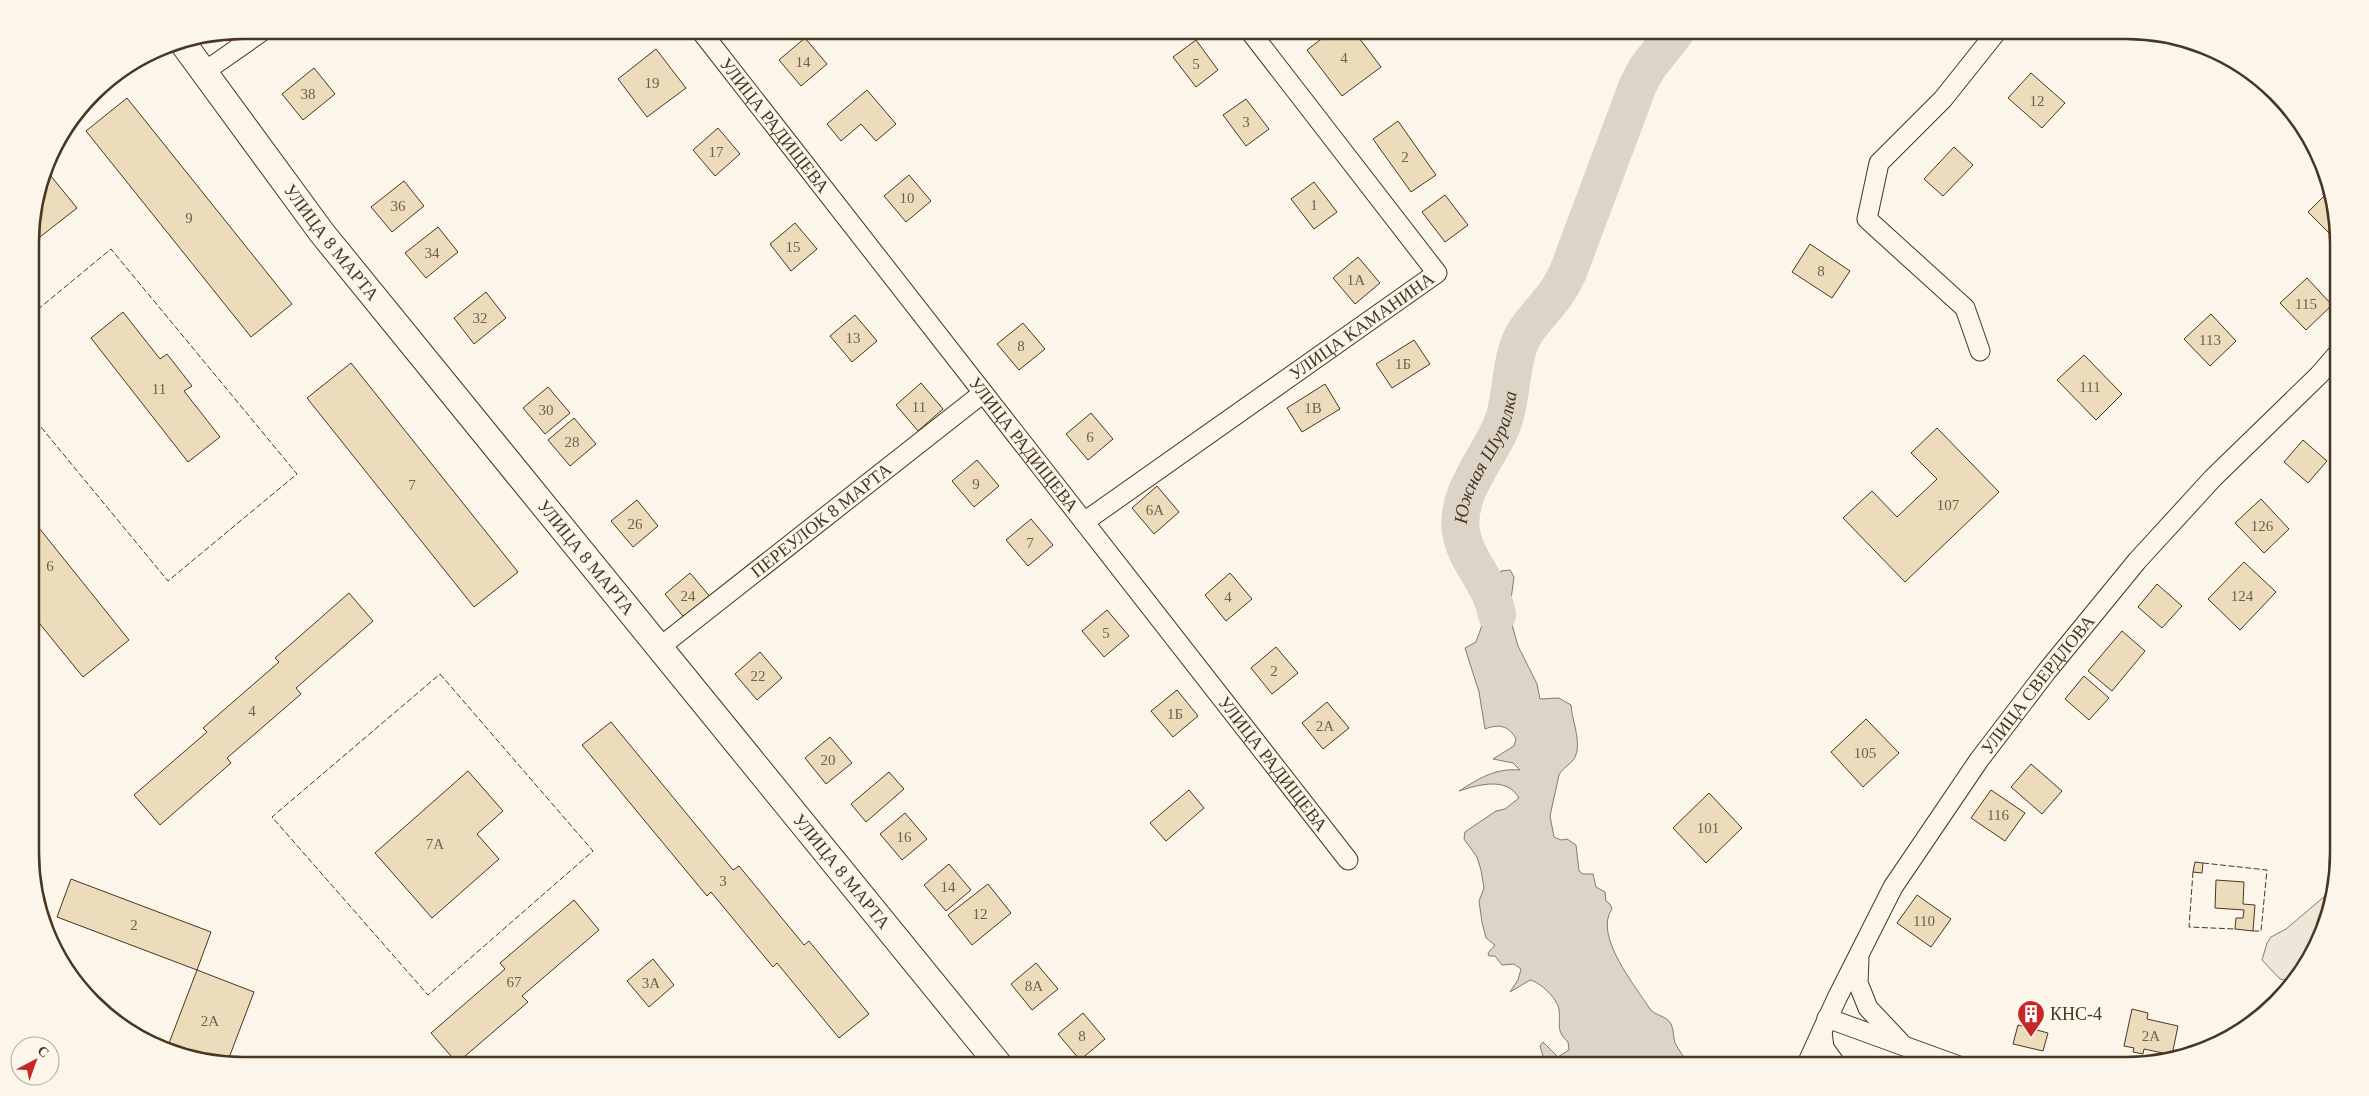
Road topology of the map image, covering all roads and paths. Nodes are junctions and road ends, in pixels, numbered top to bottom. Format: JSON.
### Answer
{"nodes":[{"id":1,"x":251,"y":39,"type":"edge"},
{"id":2,"x":707,"y":39,"type":"edge"},
{"id":3,"x":1256,"y":39,"type":"edge"},
{"id":4,"x":1991,"y":39,"type":"edge"},
{"id":5,"x":186,"y":47,"type":"edge"},
{"id":6,"x":204,"y":72,"type":"junction"},
{"id":7,"x":1980,"y":351,"type":"dead end"},
{"id":8,"x":2330,"y":362,"type":"edge"},
{"id":9,"x":983,"y":393,"type":"junction"},
{"id":10,"x":1084,"y":522,"type":"junction"},
{"id":11,"x":660,"y":648,"type":"junction"},
{"id":12,"x":1348,"y":860,"type":"dead end"},
{"id":13,"x":1859,"y":954,"type":"junction"},
{"id":14,"x":1824,"y":1024,"type":"junction"},
{"id":15,"x":1905,"y":1046,"type":"junction"},
{"id":16,"x":993,"y":1057,"type":"edge"},
{"id":17,"x":1810,"y":1057,"type":"edge"},
{"id":18,"x":1830,"y":1057,"type":"edge"},
{"id":19,"x":1935,"y":1057,"type":"edge"}],
"edges":[{"from":1,"to":6,"type":"street"},
{"from":2,"to":9,"type":"street","name":"УЛИЦА РАДИЩЕВА"},
{"from":3,"to":10,"type":"street","name":"УЛИЦА КАМАНИНА"},
{"from":4,"to":7,"type":"street"},
{"from":5,"to":6,"type":"street","name":"УЛИЦА 8 МАРТА"},
{"from":6,"to":11,"type":"street","name":"УЛИЦА 8 МАРТА"},
{"from":8,"to":13,"type":"street","name":"УЛИЦА СВЕРДЛОВА"},
{"from":9,"to":10,"type":"street","name":"УЛИЦА РАДИЩЕВА"},
{"from":9,"to":11,"type":"street","name":"ПЕРЕУЛОК 8 МАРТА"},
{"from":10,"to":12,"type":"street","name":"УЛИЦА РАДИЩЕВА"},
{"from":11,"to":16,"type":"street","name":"УЛИЦА 8 МАРТА"},
{"from":13,"to":14,"type":"street","name":"УЛИЦА СВЕРДЛОВА"},
{"from":13,"to":15,"type":"street"},
{"from":14,"to":15,"type":"street"},
{"from":14,"to":17,"type":"street","name":"УЛИЦА СВЕРДЛОВА"},
{"from":14,"to":18,"type":"street"},
{"from":15,"to":19,"type":"street"}]}
